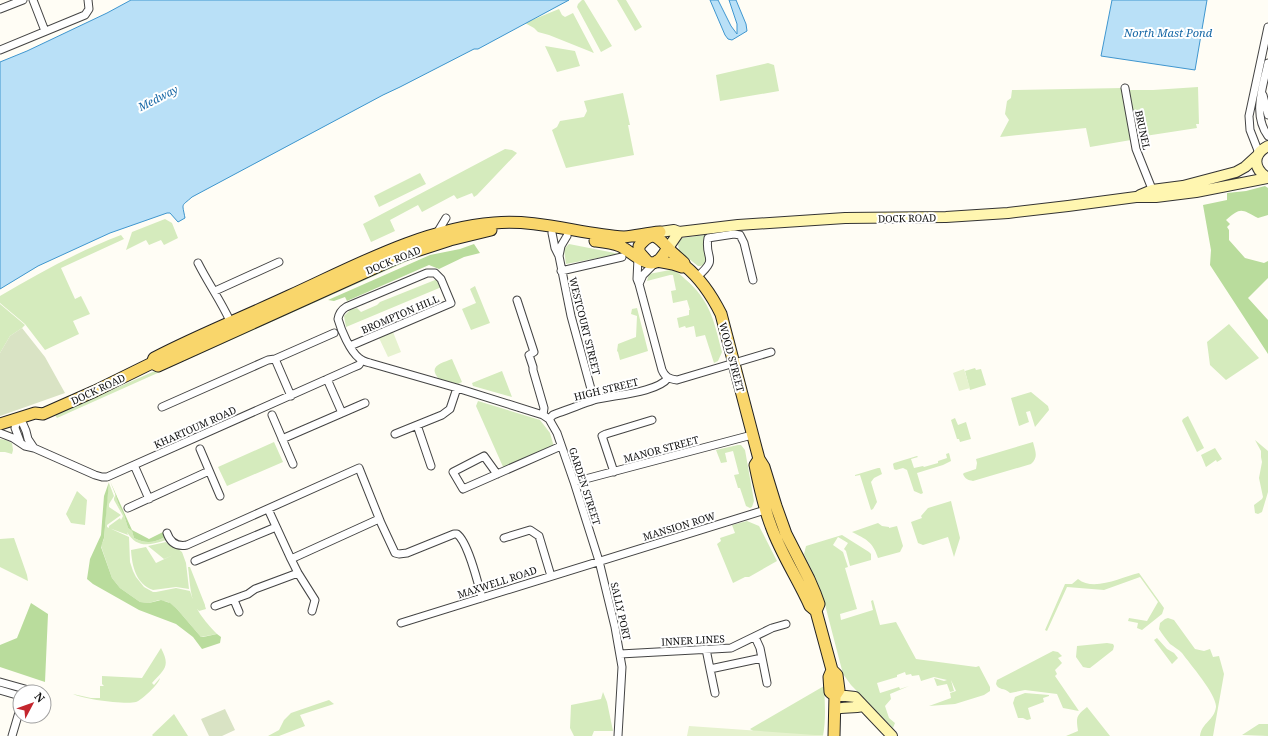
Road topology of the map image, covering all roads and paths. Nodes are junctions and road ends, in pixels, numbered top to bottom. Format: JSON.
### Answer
{"nodes":[{"id":1,"x":23,"y":0,"type":"edge"},
{"id":2,"x":33,"y":0,"type":"edge"},
{"id":3,"x":88,"y":0,"type":"edge"},
{"id":4,"x":0,"y":9,"type":"edge"},
{"id":5,"x":1268,"y":27,"type":"edge"},
{"id":6,"x":46,"y":31,"type":"junction"},
{"id":7,"x":0,"y":50,"type":"edge"},
{"id":8,"x":1268,"y":63,"type":"edge"},
{"id":9,"x":1263,"y":85,"type":"junction"},
{"id":10,"x":1125,"y":88,"type":"dead end"},
{"id":11,"x":1268,"y":115,"type":"edge"},
{"id":12,"x":1268,"y":136,"type":"edge"},
{"id":13,"x":1268,"y":146,"type":"edge"},
{"id":14,"x":1258,"y":155,"type":"junction"},
{"id":15,"x":1146,"y":174,"type":"junction"},
{"id":16,"x":1268,"y":178,"type":"edge"},
{"id":17,"x":1164,"y":188,"type":"junction"},
{"id":18,"x":1154,"y":194,"type":"junction"},
{"id":19,"x":679,"y":232,"type":"junction"},
{"id":20,"x":552,"y":233,"type":"junction"},
{"id":21,"x":649,"y":235,"type":"junction"},
{"id":22,"x":567,"y":236,"type":"junction"},
{"id":23,"x":443,"y":237,"type":"junction"},
{"id":24,"x":668,"y":248,"type":"junction"},
{"id":25,"x":559,"y":256,"type":"junction"},
{"id":26,"x":622,"y":257,"type":"dead end"},
{"id":27,"x":649,"y":261,"type":"junction"},
{"id":28,"x":279,"y":262,"type":"dead end"},
{"id":29,"x":198,"y":263,"type":"dead end"},
{"id":30,"x":685,"y":266,"type":"junction"},
{"id":31,"x":562,"y":271,"type":"junction"},
{"id":32,"x":697,"y":277,"type":"junction"},
{"id":33,"x":753,"y":280,"type":"dead end"},
{"id":34,"x":640,"y":284,"type":"junction"},
{"id":35,"x":215,"y":291,"type":"junction"},
{"id":36,"x":517,"y":300,"type":"dead end"},
{"id":37,"x":232,"y":326,"type":"junction"},
{"id":38,"x":334,"y":333,"type":"dead end"},
{"id":39,"x":350,"y":346,"type":"junction"},
{"id":40,"x":771,"y":352,"type":"dead end"},
{"id":41,"x":275,"y":359,"type":"junction"},
{"id":42,"x":362,"y":360,"type":"junction"},
{"id":43,"x":734,"y":363,"type":"junction"},
{"id":44,"x":668,"y":378,"type":"junction"},
{"id":45,"x":327,"y":379,"type":"junction"},
{"id":46,"x":457,"y":388,"type":"junction"},
{"id":47,"x":290,"y":396,"type":"junction"},
{"id":48,"x":594,"y":400,"type":"junction"},
{"id":49,"x":365,"y":402,"type":"dead end"},
{"id":50,"x":162,"y":407,"type":"dead end"},
{"id":51,"x":342,"y":413,"type":"junction"},
{"id":52,"x":272,"y":415,"type":"dead end"},
{"id":53,"x":546,"y":417,"type":"junction"},
{"id":54,"x":652,"y":420,"type":"dead end"},
{"id":55,"x":0,"y":424,"type":"edge"},
{"id":56,"x":18,"y":424,"type":"junction"},
{"id":57,"x":417,"y":425,"type":"junction"},
{"id":58,"x":0,"y":432,"type":"edge"},
{"id":59,"x":395,"y":434,"type":"dead end"},
{"id":60,"x":752,"y":435,"type":"junction"},
{"id":61,"x":282,"y":439,"type":"junction"},
{"id":62,"x":25,"y":446,"type":"junction"},
{"id":63,"x":561,"y":446,"type":"junction"},
{"id":64,"x":34,"y":448,"type":"junction"},
{"id":65,"x":200,"y":449,"type":"dead end"},
{"id":66,"x":294,"y":464,"type":"dead end"},
{"id":67,"x":134,"y":465,"type":"junction"},
{"id":68,"x":431,"y":466,"type":"dead end"},
{"id":69,"x":210,"y":471,"type":"junction"},
{"id":70,"x":614,"y":472,"type":"junction"},
{"id":71,"x":497,"y":474,"type":"junction"},
{"id":72,"x":574,"y":482,"type":"junction"},
{"id":73,"x":220,"y":496,"type":"dead end"},
{"id":74,"x":149,"y":499,"type":"junction"},
{"id":75,"x":128,"y":508,"type":"dead end"},
{"id":76,"x":770,"y":508,"type":"junction"},
{"id":77,"x":268,"y":509,"type":"junction"},
{"id":78,"x":379,"y":518,"type":"junction"},
{"id":79,"x":276,"y":527,"type":"junction"},
{"id":80,"x":167,"y":533,"type":"dead end"},
{"id":81,"x":504,"y":538,"type":"dead end"},
{"id":82,"x":291,"y":559,"type":"junction"},
{"id":83,"x":195,"y":561,"type":"dead end"},
{"id":84,"x":599,"y":561,"type":"junction"},
{"id":85,"x":298,"y":573,"type":"junction"},
{"id":86,"x":551,"y":576,"type":"junction"},
{"id":87,"x":482,"y":598,"type":"junction"},
{"id":88,"x":234,"y":600,"type":"junction"},
{"id":89,"x":215,"y":606,"type":"dead end"},
{"id":90,"x":312,"y":611,"type":"dead end"},
{"id":91,"x":239,"y":612,"type":"dead end"},
{"id":92,"x":401,"y":623,"type":"dead end"},
{"id":93,"x":786,"y":624,"type":"dead end"},
{"id":94,"x":755,"y":637,"type":"junction"},
{"id":95,"x":706,"y":649,"type":"junction"},
{"id":96,"x":620,"y":654,"type":"junction"},
{"id":97,"x":762,"y":658,"type":"junction"},
{"id":98,"x":710,"y":669,"type":"junction"},
{"id":99,"x":0,"y":682,"type":"edge"},
{"id":100,"x":767,"y":682,"type":"dead end"},
{"id":101,"x":12,"y":685,"type":"edge"},
{"id":102,"x":0,"y":690,"type":"edge"},
{"id":103,"x":715,"y":693,"type":"dead end"},
{"id":104,"x":12,"y":694,"type":"edge"},
{"id":105,"x":835,"y":696,"type":"junction"},
{"id":106,"x":863,"y":706,"type":"junction"},
{"id":107,"x":835,"y":709,"type":"junction"},
{"id":108,"x":16,"y":724,"type":"edge"},
{"id":109,"x":12,"y":736,"type":"edge"},
{"id":110,"x":618,"y":736,"type":"edge"},
{"id":111,"x":834,"y":736,"type":"edge"},
{"id":112,"x":892,"y":736,"type":"edge"}],
"edges":[{"from":1,"to":4,"type":"street"},
{"from":2,"to":6,"type":"street"},
{"from":3,"to":6,"type":"street"},
{"from":5,"to":14,"type":"street"},
{"from":6,"to":7,"type":"street"},
{"from":8,"to":9,"type":"street"},
{"from":9,"to":11,"type":"street"},
{"from":9,"to":12,"type":"street"},
{"from":10,"to":15,"type":"street","name":"BRUNEL"},
{"from":13,"to":14,"type":"street","name":"DOCK ROAD"},
{"from":14,"to":16,"type":"street"},
{"from":14,"to":17,"type":"street","name":"DOCK ROAD"},
{"from":15,"to":17,"type":"street"},
{"from":15,"to":18,"type":"street","name":"BRUNEL"},
{"from":16,"to":18,"type":"street","name":"DOCK ROAD"},
{"from":17,"to":18,"type":"street","name":"DOCK ROAD"},
{"from":18,"to":19,"type":"street","name":"DOCK ROAD"},
{"from":19,"to":21,"type":"street","name":"DOCK ROAD"},
{"from":19,"to":24,"type":"street"},
{"from":20,"to":22,"type":"main road","name":"DOCK ROAD"},
{"from":20,"to":23,"type":"main road","name":"DOCK ROAD"},
{"from":20,"to":25,"type":"street","name":"WESTCOURT STREET"},
{"from":21,"to":23,"type":"main road","name":"DOCK ROAD"},
{"from":21,"to":24,"type":"main road","name":"WOOD STREET"},
{"from":21,"to":27,"type":"main road"},
{"from":22,"to":25,"type":"street"},
{"from":22,"to":27,"type":"main road","name":"DOCK ROAD"},
{"from":23,"to":37,"type":"main road","name":"DOCK ROAD"},
{"from":24,"to":27,"type":"main road"},
{"from":24,"to":30,"type":"main road","name":"WOOD STREET"},
{"from":25,"to":31,"type":"street","name":"WESTCOURT STREET"},
{"from":26,"to":31,"type":"street"},
{"from":27,"to":30,"type":"main road"},
{"from":27,"to":34,"type":"street"},
{"from":27,"to":34,"type":"street"},
{"from":28,"to":35,"type":"street"},
{"from":29,"to":35,"type":"street"},
{"from":30,"to":32,"type":"main road","name":"WOOD STREET"},
{"from":31,"to":48,"type":"street","name":"WESTCOURT STREET"},
{"from":32,"to":33,"type":"street"},
{"from":32,"to":43,"type":"main road","name":"WOOD STREET"},
{"from":34,"to":44,"type":"street"},
{"from":35,"to":37,"type":"street"},
{"from":36,"to":53,"type":"street","name":"GARDEN STREET"},
{"from":37,"to":56,"type":"main road","name":"DOCK ROAD"},
{"from":38,"to":41,"type":"street"},
{"from":39,"to":39,"type":"street","name":"BROMPTON HILL"},
{"from":39,"to":42,"type":"street","name":"BROMPTON HILL"},
{"from":40,"to":43,"type":"street"},
{"from":41,"to":47,"type":"street"},
{"from":41,"to":50,"type":"street"},
{"from":42,"to":45,"type":"street","name":"KHARTOUM ROAD"},
{"from":42,"to":46,"type":"street"},
{"from":43,"to":44,"type":"street"},
{"from":43,"to":60,"type":"main road","name":"WOOD STREET"},
{"from":44,"to":48,"type":"street","name":"HIGH STREET"},
{"from":45,"to":47,"type":"street","name":"KHARTOUM ROAD"},
{"from":45,"to":51,"type":"street"},
{"from":46,"to":53,"type":"street"},
{"from":46,"to":57,"type":"street"},
{"from":47,"to":67,"type":"street","name":"KHARTOUM ROAD"},
{"from":48,"to":53,"type":"street","name":"HIGH STREET"},
{"from":49,"to":51,"type":"street"},
{"from":51,"to":61,"type":"street"},
{"from":52,"to":61,"type":"street"},
{"from":53,"to":63,"type":"street","name":"GARDEN STREET"},
{"from":54,"to":70,"type":"street"},
{"from":55,"to":56,"type":"main road","name":"DOCK ROAD"},
{"from":56,"to":58,"type":"main road","name":"DOCK ROAD"},
{"from":56,"to":62,"type":"street"},
{"from":56,"to":64,"type":"street"},
{"from":57,"to":59,"type":"street"},
{"from":57,"to":68,"type":"street"},
{"from":58,"to":62,"type":"street","name":"KHARTOUM ROAD"},
{"from":60,"to":70,"type":"street","name":"MANOR STREET"},
{"from":60,"to":76,"type":"main road","name":"WOOD STREET"},
{"from":61,"to":66,"type":"street"},
{"from":62,"to":64,"type":"street","name":"KHARTOUM ROAD"},
{"from":63,"to":71,"type":"street"},
{"from":63,"to":72,"type":"street","name":"GARDEN STREET"},
{"from":64,"to":67,"type":"street","name":"KHARTOUM ROAD"},
{"from":65,"to":69,"type":"street"},
{"from":67,"to":74,"type":"street"},
{"from":69,"to":73,"type":"street"},
{"from":69,"to":74,"type":"street"},
{"from":70,"to":72,"type":"street","name":"MANOR STREET"},
{"from":71,"to":71,"type":"street"},
{"from":72,"to":84,"type":"street","name":"GARDEN STREET"},
{"from":74,"to":75,"type":"street"},
{"from":76,"to":84,"type":"street","name":"MANSION ROW"},
{"from":76,"to":105,"type":"main road","name":"WOOD STREET"},
{"from":77,"to":78,"type":"street"},
{"from":77,"to":79,"type":"street"},
{"from":77,"to":80,"type":"street"},
{"from":78,"to":82,"type":"street"},
{"from":78,"to":87,"type":"street"},
{"from":79,"to":82,"type":"street"},
{"from":79,"to":83,"type":"street"},
{"from":81,"to":86,"type":"street"},
{"from":82,"to":85,"type":"street"},
{"from":84,"to":86,"type":"street","name":"MAXWELL ROAD"},
{"from":84,"to":96,"type":"street","name":"SALLY PORT"},
{"from":85,"to":88,"type":"street"},
{"from":85,"to":90,"type":"street"},
{"from":86,"to":87,"type":"street","name":"MAXWELL ROAD"},
{"from":87,"to":92,"type":"street","name":"MAXWELL ROAD"},
{"from":88,"to":89,"type":"street"},
{"from":88,"to":91,"type":"street"},
{"from":93,"to":94,"type":"street","name":"INNER LINES"},
{"from":94,"to":95,"type":"street","name":"INNER LINES"},
{"from":94,"to":97,"type":"street"},
{"from":95,"to":96,"type":"street","name":"INNER LINES"},
{"from":95,"to":98,"type":"street"},
{"from":96,"to":110,"type":"street","name":"SALLY PORT"},
{"from":97,"to":98,"type":"street"},
{"from":97,"to":100,"type":"street"},
{"from":98,"to":103,"type":"street"},
{"from":99,"to":101,"type":"street"},
{"from":102,"to":104,"type":"street"},
{"from":105,"to":106,"type":"street"},
{"from":105,"to":107,"type":"main road","name":"WOOD STREET"},
{"from":106,"to":107,"type":"street"},
{"from":106,"to":112,"type":"street"},
{"from":107,"to":111,"type":"main road","name":"WOOD STREET"},
{"from":108,"to":109,"type":"street"}]}
